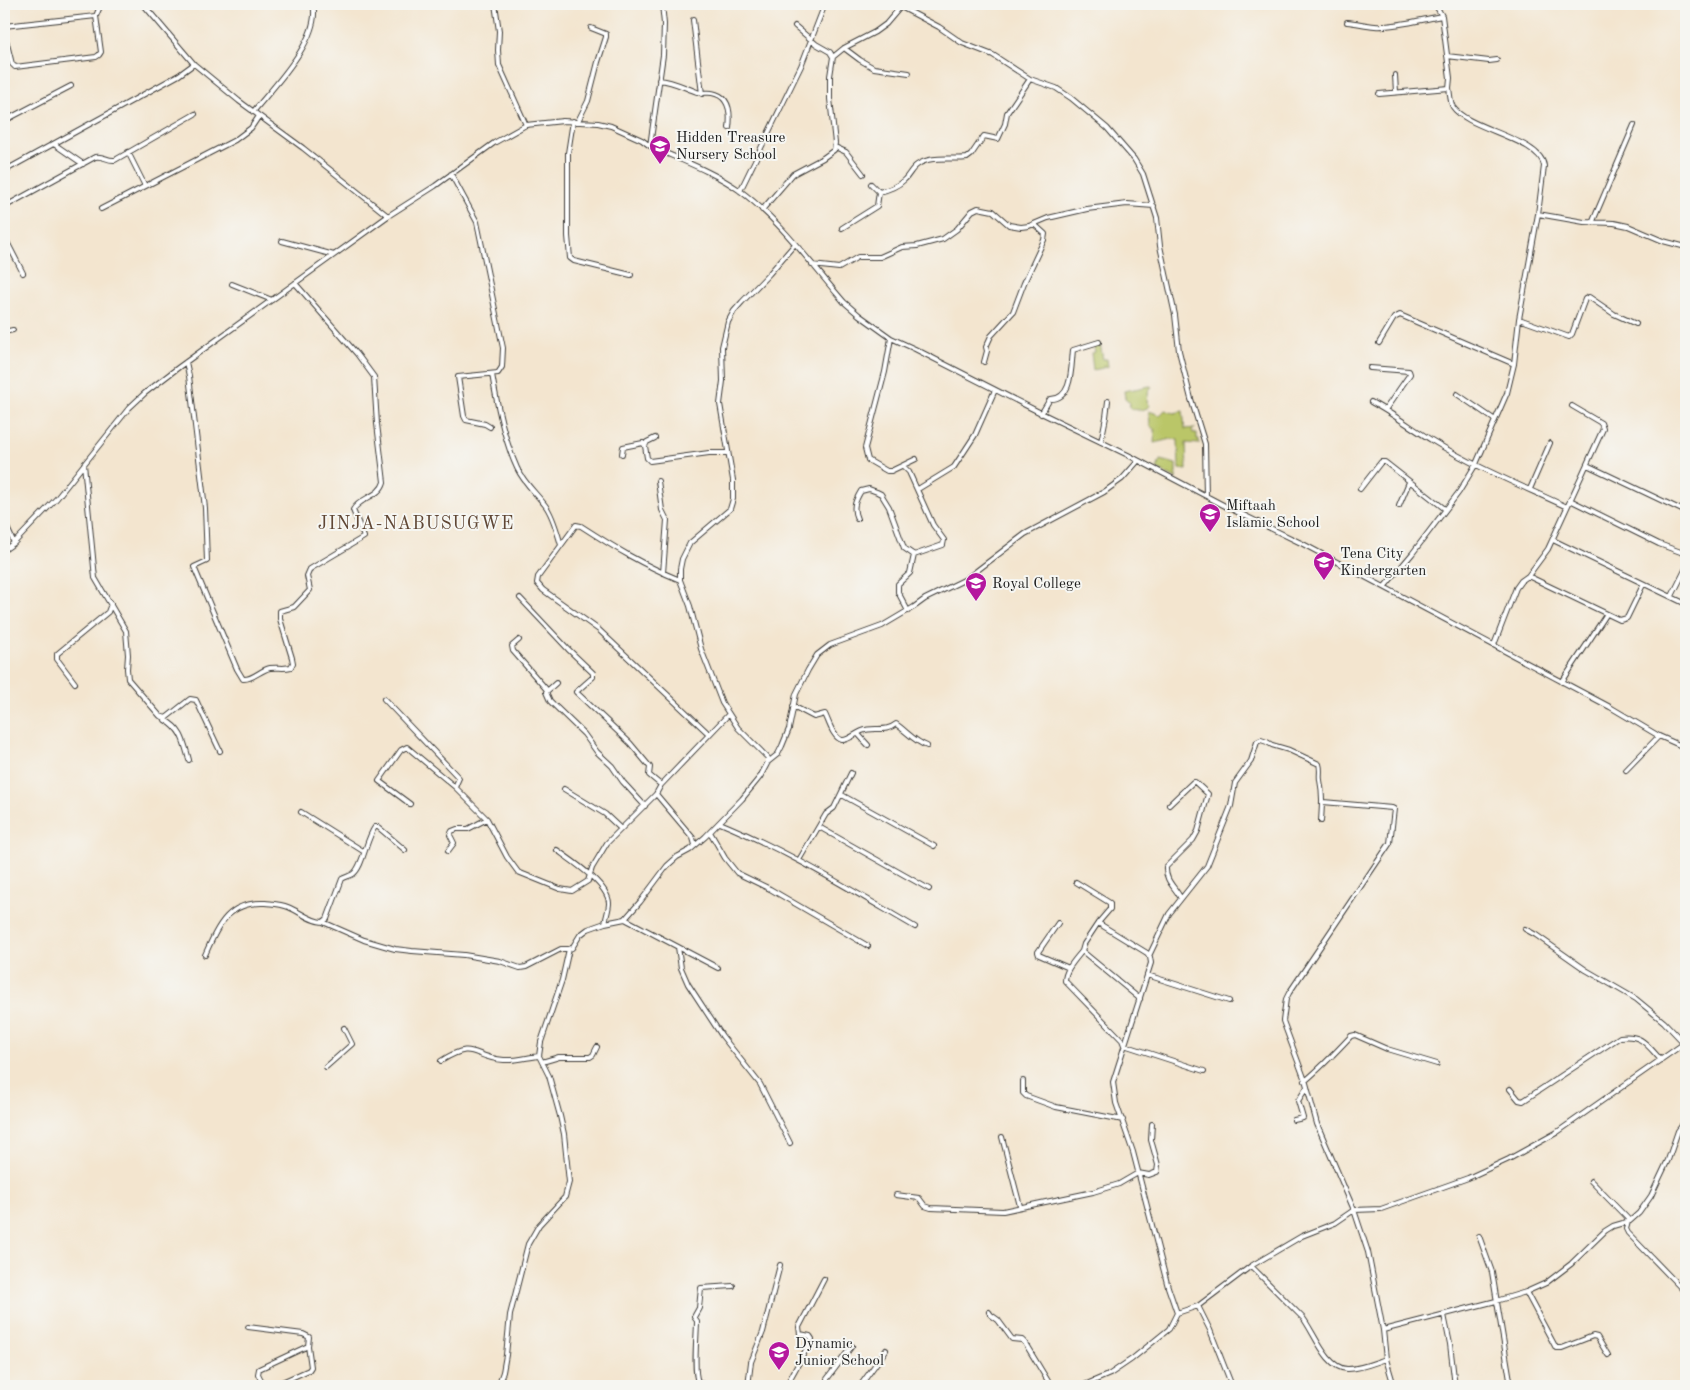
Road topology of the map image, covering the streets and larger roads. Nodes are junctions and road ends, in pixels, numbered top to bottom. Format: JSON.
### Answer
{"nodes":[{"id":1,"x":101,"y":4,"type":"edge"},
{"id":2,"x":143,"y":4,"type":"edge"},
{"id":3,"x":314,"y":4,"type":"edge"},
{"id":4,"x":495,"y":4,"type":"edge"},
{"id":5,"x":662,"y":4,"type":"edge"},
{"id":6,"x":825,"y":4,"type":"edge"},
{"id":7,"x":1436,"y":4,"type":"edge"},
{"id":8,"x":902,"y":5,"type":"edge"},
{"id":9,"x":96,"y":16,"type":"junction"},
{"id":10,"x":1442,"y":16,"type":"junction"},
{"id":11,"x":693,"y":20,"type":"dead end"},
{"id":12,"x":1347,"y":22,"type":"dead end"},
{"id":13,"x":4,"y":26,"type":"edge"},
{"id":14,"x":795,"y":26,"type":"dead end"},
{"id":15,"x":591,"y":28,"type":"dead end"},
{"id":16,"x":4,"y":32,"type":"edge"},
{"id":17,"x":811,"y":39,"type":"junction"},
{"id":18,"x":844,"y":48,"type":"junction"},
{"id":19,"x":1447,"y":56,"type":"junction"},
{"id":20,"x":833,"y":57,"type":"junction"},
{"id":21,"x":1497,"y":60,"type":"dead end"},
{"id":22,"x":194,"y":64,"type":"junction"},
{"id":23,"x":909,"y":73,"type":"dead end"},
{"id":24,"x":1395,"y":75,"type":"dead end"},
{"id":25,"x":1030,"y":79,"type":"junction"},
{"id":26,"x":659,"y":80,"type":"junction"},
{"id":27,"x":71,"y":86,"type":"dead end"},
{"id":28,"x":1449,"y":88,"type":"junction"},
{"id":29,"x":1396,"y":92,"type":"junction"},
{"id":30,"x":702,"y":94,"type":"junction"},
{"id":31,"x":1379,"y":94,"type":"dead end"},
{"id":32,"x":253,"y":112,"type":"junction"},
{"id":33,"x":195,"y":114,"type":"dead end"},
{"id":34,"x":259,"y":116,"type":"junction"},
{"id":35,"x":573,"y":121,"type":"junction"},
{"id":36,"x":578,"y":121,"type":"junction"},
{"id":37,"x":4,"y":122,"type":"edge"},
{"id":38,"x":526,"y":125,"type":"junction"},
{"id":39,"x":1634,"y":125,"type":"dead end"},
{"id":40,"x":729,"y":128,"type":"dead end"},
{"id":41,"x":54,"y":144,"type":"junction"},
{"id":42,"x":650,"y":146,"type":"junction"},
{"id":43,"x":835,"y":148,"type":"junction"},
{"id":44,"x":128,"y":152,"type":"junction"},
{"id":45,"x":83,"y":164,"type":"junction"},
{"id":46,"x":4,"y":171,"type":"edge"},
{"id":47,"x":451,"y":174,"type":"junction"},
{"id":48,"x":863,"y":174,"type":"dead end"},
{"id":49,"x":871,"y":184,"type":"dead end"},
{"id":50,"x":145,"y":186,"type":"junction"},
{"id":51,"x":740,"y":191,"type":"junction"},
{"id":52,"x":879,"y":192,"type":"junction"},
{"id":53,"x":1154,"y":206,"type":"junction"},
{"id":54,"x":4,"y":207,"type":"edge"},
{"id":55,"x":101,"y":209,"type":"dead end"},
{"id":56,"x":762,"y":210,"type":"junction"},
{"id":57,"x":1538,"y":214,"type":"junction"},
{"id":58,"x":388,"y":216,"type":"junction"},
{"id":59,"x":1593,"y":221,"type":"junction"},
{"id":60,"x":1034,"y":224,"type":"junction"},
{"id":61,"x":842,"y":228,"type":"dead end"},
{"id":62,"x":4,"y":236,"type":"edge"},
{"id":63,"x":282,"y":241,"type":"dead end"},
{"id":64,"x":794,"y":244,"type":"junction"},
{"id":65,"x":1686,"y":247,"type":"edge"},
{"id":66,"x":334,"y":255,"type":"junction"},
{"id":67,"x":812,"y":265,"type":"junction"},
{"id":68,"x":24,"y":273,"type":"dead end"},
{"id":69,"x":631,"y":276,"type":"dead end"},
{"id":70,"x":295,"y":283,"type":"junction"},
{"id":71,"x":232,"y":284,"type":"dead end"},
{"id":72,"x":272,"y":300,"type":"junction"},
{"id":73,"x":1519,"y":319,"type":"junction"},
{"id":74,"x":1636,"y":324,"type":"dead end"},
{"id":75,"x":13,"y":330,"type":"dead end"},
{"id":76,"x":4,"y":332,"type":"edge"},
{"id":77,"x":891,"y":338,"type":"junction"},
{"id":78,"x":1099,"y":342,"type":"dead end"},
{"id":79,"x":1379,"y":343,"type":"dead end"},
{"id":80,"x":186,"y":362,"type":"junction"},
{"id":81,"x":984,"y":362,"type":"dead end"},
{"id":82,"x":1514,"y":364,"type":"junction"},
{"id":83,"x":1370,"y":368,"type":"dead end"},
{"id":84,"x":492,"y":374,"type":"junction"},
{"id":85,"x":995,"y":390,"type":"junction"},
{"id":86,"x":1457,"y":394,"type":"dead end"},
{"id":87,"x":1108,"y":401,"type":"dead end"},
{"id":88,"x":1371,"y":402,"type":"dead end"},
{"id":89,"x":1572,"y":406,"type":"dead end"},
{"id":90,"x":1385,"y":410,"type":"junction"},
{"id":91,"x":1041,"y":414,"type":"junction"},
{"id":92,"x":1495,"y":420,"type":"junction"},
{"id":93,"x":490,"y":427,"type":"dead end"},
{"id":94,"x":655,"y":438,"type":"dead end"},
{"id":95,"x":1101,"y":442,"type":"junction"},
{"id":96,"x":1550,"y":443,"type":"dead end"},
{"id":97,"x":645,"y":446,"type":"junction"},
{"id":98,"x":728,"y":453,"type":"junction"},
{"id":99,"x":622,"y":454,"type":"dead end"},
{"id":100,"x":916,"y":459,"type":"dead end"},
{"id":101,"x":1138,"y":461,"type":"junction"},
{"id":102,"x":84,"y":464,"type":"junction"},
{"id":103,"x":1476,"y":464,"type":"junction"},
{"id":104,"x":1587,"y":465,"type":"junction"},
{"id":105,"x":903,"y":466,"type":"junction"},
{"id":106,"x":658,"y":481,"type":"dead end"},
{"id":107,"x":1409,"y":482,"type":"junction"},
{"id":108,"x":918,"y":489,"type":"junction"},
{"id":109,"x":1360,"y":489,"type":"dead end"},
{"id":110,"x":1530,"y":489,"type":"junction"},
{"id":111,"x":1206,"y":496,"type":"junction"},
{"id":112,"x":1570,"y":500,"type":"junction"},
{"id":113,"x":1399,"y":506,"type":"dead end"},
{"id":114,"x":1567,"y":507,"type":"junction"},
{"id":115,"x":1445,"y":509,"type":"junction"},
{"id":116,"x":1686,"y":512,"type":"edge"},
{"id":117,"x":857,"y":519,"type":"dead end"},
{"id":118,"x":4,"y":521,"type":"edge"},
{"id":119,"x":1553,"y":540,"type":"junction"},
{"id":120,"x":14,"y":543,"type":"junction"},
{"id":121,"x":562,"y":545,"type":"junction"},
{"id":122,"x":4,"y":550,"type":"edge"},
{"id":123,"x":1686,"y":554,"type":"edge"},
{"id":124,"x":914,"y":555,"type":"junction"},
{"id":125,"x":1686,"y":568,"type":"edge"},
{"id":126,"x":663,"y":573,"type":"junction"},
{"id":127,"x":1528,"y":576,"type":"junction"},
{"id":128,"x":680,"y":580,"type":"junction"},
{"id":129,"x":1643,"y":585,"type":"junction"},
{"id":130,"x":1384,"y":586,"type":"junction"},
{"id":131,"x":1672,"y":596,"type":"junction"},
{"id":132,"x":520,"y":598,"type":"dead end"},
{"id":133,"x":111,"y":604,"type":"junction"},
{"id":134,"x":1686,"y":604,"type":"edge"},
{"id":135,"x":908,"y":611,"type":"junction"},
{"id":136,"x":1606,"y":615,"type":"junction"},
{"id":137,"x":519,"y":640,"type":"dead end"},
{"id":138,"x":1494,"y":645,"type":"junction"},
{"id":139,"x":1562,"y":682,"type":"junction"},
{"id":140,"x":75,"y":683,"type":"dead end"},
{"id":141,"x":556,"y":683,"type":"dead end"},
{"id":142,"x":547,"y":690,"type":"junction"},
{"id":143,"x":384,"y":699,"type":"dead end"},
{"id":144,"x":793,"y":706,"type":"junction"},
{"id":145,"x":728,"y":715,"type":"junction"},
{"id":146,"x":164,"y":718,"type":"junction"},
{"id":147,"x":709,"y":734,"type":"junction"},
{"id":148,"x":858,"y":734,"type":"junction"},
{"id":149,"x":1659,"y":736,"type":"junction"},
{"id":150,"x":868,"y":745,"type":"dead end"},
{"id":151,"x":927,"y":746,"type":"dead end"},
{"id":152,"x":1686,"y":748,"type":"edge"},
{"id":153,"x":220,"y":751,"type":"dead end"},
{"id":154,"x":188,"y":760,"type":"dead end"},
{"id":155,"x":768,"y":762,"type":"junction"},
{"id":156,"x":1626,"y":770,"type":"dead end"},
{"id":157,"x":851,"y":773,"type":"dead end"},
{"id":158,"x":661,"y":786,"type":"junction"},
{"id":159,"x":456,"y":787,"type":"junction"},
{"id":160,"x":564,"y":789,"type":"dead end"},
{"id":161,"x":656,"y":794,"type":"junction"},
{"id":162,"x":842,"y":795,"type":"junction"},
{"id":163,"x":1323,"y":802,"type":"junction"},
{"id":164,"x":410,"y":804,"type":"dead end"},
{"id":165,"x":1169,"y":805,"type":"dead end"},
{"id":166,"x":645,"y":806,"type":"junction"},
{"id":167,"x":301,"y":812,"type":"dead end"},
{"id":168,"x":487,"y":819,"type":"junction"},
{"id":169,"x":1321,"y":821,"type":"dead end"},
{"id":170,"x":720,"y":822,"type":"junction"},
{"id":171,"x":818,"y":827,"type":"junction"},
{"id":172,"x":621,"y":829,"type":"junction"},
{"id":173,"x":710,"y":832,"type":"junction"},
{"id":174,"x":695,"y":845,"type":"junction"},
{"id":175,"x":934,"y":846,"type":"dead end"},
{"id":176,"x":405,"y":850,"type":"dead end"},
{"id":177,"x":558,"y":850,"type":"dead end"},
{"id":178,"x":363,"y":851,"type":"junction"},
{"id":179,"x":448,"y":851,"type":"dead end"},
{"id":180,"x":799,"y":860,"type":"junction"},
{"id":181,"x":589,"y":876,"type":"junction"},
{"id":182,"x":1076,"y":882,"type":"dead end"},
{"id":183,"x":929,"y":889,"type":"dead end"},
{"id":184,"x":1180,"y":898,"type":"junction"},
{"id":185,"x":625,"y":919,"type":"junction"},
{"id":186,"x":323,"y":922,"type":"junction"},
{"id":187,"x":605,"y":923,"type":"junction"},
{"id":188,"x":1058,"y":923,"type":"dead end"},
{"id":189,"x":1098,"y":923,"type":"junction"},
{"id":190,"x":915,"y":926,"type":"dead end"},
{"id":191,"x":1525,"y":929,"type":"dead end"},
{"id":192,"x":868,"y":946,"type":"dead end"},
{"id":193,"x":678,"y":947,"type":"junction"},
{"id":194,"x":569,"y":949,"type":"junction"},
{"id":195,"x":1082,"y":950,"type":"junction"},
{"id":196,"x":205,"y":955,"type":"dead end"},
{"id":197,"x":1149,"y":956,"type":"junction"},
{"id":198,"x":718,"y":968,"type":"dead end"},
{"id":199,"x":1069,"y":968,"type":"junction"},
{"id":200,"x":1147,"y":975,"type":"junction"},
{"id":201,"x":1140,"y":999,"type":"junction"},
{"id":202,"x":1229,"y":1002,"type":"dead end"},
{"id":203,"x":344,"y":1028,"type":"dead end"},
{"id":204,"x":1685,"y":1042,"type":"edge"},
{"id":205,"x":1124,"y":1044,"type":"junction"},
{"id":206,"x":597,"y":1047,"type":"dead end"},
{"id":207,"x":539,"y":1056,"type":"junction"},
{"id":208,"x":1661,"y":1060,"type":"junction"},
{"id":209,"x":441,"y":1061,"type":"dead end"},
{"id":210,"x":542,"y":1062,"type":"junction"},
{"id":211,"x":1437,"y":1064,"type":"dead end"},
{"id":212,"x":326,"y":1067,"type":"dead end"},
{"id":213,"x":1204,"y":1071,"type":"dead end"},
{"id":214,"x":1023,"y":1081,"type":"dead end"},
{"id":215,"x":1305,"y":1081,"type":"junction"},
{"id":216,"x":1307,"y":1087,"type":"junction"},
{"id":217,"x":1510,"y":1089,"type":"dead end"},
{"id":218,"x":1123,"y":1120,"type":"junction"},
{"id":219,"x":1294,"y":1120,"type":"dead end"},
{"id":220,"x":1686,"y":1120,"type":"edge"},
{"id":221,"x":1152,"y":1124,"type":"dead end"},
{"id":222,"x":1682,"y":1125,"type":"junction"},
{"id":223,"x":1686,"y":1136,"type":"edge"},
{"id":224,"x":1002,"y":1137,"type":"dead end"},
{"id":225,"x":790,"y":1143,"type":"dead end"},
{"id":226,"x":1138,"y":1173,"type":"junction"},
{"id":227,"x":1591,"y":1180,"type":"dead end"},
{"id":228,"x":896,"y":1195,"type":"dead end"},
{"id":229,"x":1020,"y":1206,"type":"junction"},
{"id":230,"x":1354,"y":1210,"type":"junction"},
{"id":231,"x":1629,"y":1222,"type":"junction"},
{"id":232,"x":1479,"y":1236,"type":"dead end"},
{"id":233,"x":780,"y":1265,"type":"dead end"},
{"id":234,"x":1251,"y":1266,"type":"junction"},
{"id":235,"x":824,"y":1279,"type":"dead end"},
{"id":236,"x":732,"y":1286,"type":"dead end"},
{"id":237,"x":1526,"y":1292,"type":"junction"},
{"id":238,"x":1686,"y":1293,"type":"edge"},
{"id":239,"x":1496,"y":1301,"type":"junction"},
{"id":240,"x":1198,"y":1306,"type":"junction"},
{"id":241,"x":989,"y":1312,"type":"dead end"},
{"id":242,"x":1177,"y":1313,"type":"junction"},
{"id":243,"x":1444,"y":1315,"type":"junction"},
{"id":244,"x":248,"y":1328,"type":"dead end"},
{"id":245,"x":1383,"y":1330,"type":"junction"},
{"id":246,"x":308,"y":1346,"type":"junction"},
{"id":247,"x":852,"y":1346,"type":"dead end"},
{"id":248,"x":886,"y":1350,"type":"dead end"},
{"id":249,"x":1608,"y":1355,"type":"dead end"},
{"id":250,"x":1386,"y":1359,"type":"junction"},
{"id":251,"x":264,"y":1386,"type":"edge"},
{"id":252,"x":273,"y":1386,"type":"edge"},
{"id":253,"x":498,"y":1386,"type":"edge"},
{"id":254,"x":713,"y":1386,"type":"edge"},
{"id":255,"x":748,"y":1386,"type":"edge"},
{"id":256,"x":786,"y":1386,"type":"edge"},
{"id":257,"x":828,"y":1386,"type":"edge"},
{"id":258,"x":860,"y":1386,"type":"edge"},
{"id":259,"x":1051,"y":1386,"type":"edge"},
{"id":260,"x":1082,"y":1386,"type":"edge"},
{"id":261,"x":1232,"y":1386,"type":"edge"},
{"id":262,"x":1394,"y":1386,"type":"edge"},
{"id":263,"x":1455,"y":1386,"type":"edge"},
{"id":264,"x":1512,"y":1386,"type":"edge"}],
"edges":[{"from":1,"to":9,"type":"street"},
{"from":2,"to":22,"type":"street"},
{"from":3,"to":32,"type":"street"},
{"from":4,"to":38,"type":"street"},
{"from":5,"to":26,"type":"street"},
{"from":6,"to":17,"type":"street"},
{"from":7,"to":10,"type":"street"},
{"from":8,"to":18,"type":"street"},
{"from":8,"to":25,"type":"street"},
{"from":9,"to":13,"type":"street"},
{"from":9,"to":16,"type":"street"},
{"from":10,"to":12,"type":"street"},
{"from":10,"to":19,"type":"street"},
{"from":11,"to":30,"type":"street"},
{"from":14,"to":17,"type":"street"},
{"from":15,"to":36,"type":"street"},
{"from":17,"to":20,"type":"street"},
{"from":17,"to":51,"type":"street"},
{"from":18,"to":20,"type":"street"},
{"from":18,"to":23,"type":"street"},
{"from":19,"to":21,"type":"street"},
{"from":19,"to":28,"type":"street"},
{"from":20,"to":43,"type":"street"},
{"from":22,"to":32,"type":"street"},
{"from":22,"to":41,"type":"street"},
{"from":24,"to":29,"type":"street"},
{"from":25,"to":52,"type":"street"},
{"from":25,"to":53,"type":"street"},
{"from":26,"to":30,"type":"street"},
{"from":26,"to":42,"type":"street"},
{"from":27,"to":37,"type":"street"},
{"from":28,"to":29,"type":"street"},
{"from":28,"to":57,"type":"street"},
{"from":29,"to":31,"type":"street"},
{"from":30,"to":40,"type":"street"},
{"from":32,"to":34,"type":"street"},
{"from":33,"to":44,"type":"street"},
{"from":34,"to":50,"type":"street"},
{"from":34,"to":58,"type":"street"},
{"from":35,"to":36,"type":"street"},
{"from":35,"to":38,"type":"street"},
{"from":35,"to":69,"type":"street"},
{"from":36,"to":42,"type":"street"},
{"from":38,"to":47,"type":"street"},
{"from":39,"to":59,"type":"street"},
{"from":41,"to":45,"type":"street"},
{"from":41,"to":46,"type":"street"},
{"from":42,"to":51,"type":"street"},
{"from":43,"to":48,"type":"street"},
{"from":43,"to":56,"type":"street"},
{"from":44,"to":45,"type":"street"},
{"from":44,"to":50,"type":"street"},
{"from":45,"to":54,"type":"street"},
{"from":47,"to":58,"type":"street"},
{"from":47,"to":84,"type":"street"},
{"from":49,"to":52,"type":"street"},
{"from":50,"to":55,"type":"street"},
{"from":51,"to":56,"type":"street"},
{"from":52,"to":61,"type":"street"},
{"from":53,"to":60,"type":"street"},
{"from":53,"to":111,"type":"street"},
{"from":56,"to":64,"type":"street"},
{"from":57,"to":59,"type":"street"},
{"from":57,"to":73,"type":"street"},
{"from":58,"to":66,"type":"street"},
{"from":59,"to":65,"type":"street"},
{"from":60,"to":67,"type":"street"},
{"from":60,"to":81,"type":"street"},
{"from":62,"to":68,"type":"street"},
{"from":63,"to":66,"type":"street"},
{"from":64,"to":67,"type":"street"},
{"from":64,"to":98,"type":"street"},
{"from":66,"to":70,"type":"street"},
{"from":67,"to":77,"type":"street"},
{"from":70,"to":72,"type":"street"},
{"from":70,"to":80,"type":"street"},
{"from":71,"to":72,"type":"street"},
{"from":72,"to":80,"type":"street"},
{"from":73,"to":74,"type":"street"},
{"from":73,"to":82,"type":"street"},
{"from":75,"to":76,"type":"street"},
{"from":77,"to":85,"type":"street"},
{"from":77,"to":105,"type":"street"},
{"from":78,"to":91,"type":"street"},
{"from":79,"to":82,"type":"street"},
{"from":80,"to":102,"type":"street"},
{"from":82,"to":92,"type":"street"},
{"from":83,"to":90,"type":"street"},
{"from":84,"to":93,"type":"street"},
{"from":84,"to":121,"type":"street"},
{"from":85,"to":91,"type":"street"},
{"from":85,"to":108,"type":"street"},
{"from":86,"to":92,"type":"street"},
{"from":87,"to":95,"type":"street"},
{"from":88,"to":90,"type":"street"},
{"from":89,"to":104,"type":"street"},
{"from":90,"to":103,"type":"street"},
{"from":91,"to":95,"type":"street"},
{"from":92,"to":103,"type":"street"},
{"from":94,"to":97,"type":"street"},
{"from":95,"to":101,"type":"street"},
{"from":96,"to":110,"type":"street"},
{"from":97,"to":98,"type":"street"},
{"from":97,"to":99,"type":"street"},
{"from":98,"to":128,"type":"street"},
{"from":100,"to":105,"type":"street"},
{"from":101,"to":111,"type":"street"},
{"from":101,"to":135,"type":"street"},
{"from":102,"to":120,"type":"street"},
{"from":102,"to":133,"type":"street"},
{"from":103,"to":110,"type":"street"},
{"from":103,"to":115,"type":"street"},
{"from":104,"to":112,"type":"street"},
{"from":104,"to":116,"type":"street"},
{"from":105,"to":108,"type":"street"},
{"from":106,"to":126,"type":"street"},
{"from":107,"to":109,"type":"street"},
{"from":107,"to":113,"type":"street"},
{"from":107,"to":115,"type":"street"},
{"from":108,"to":124,"type":"street"},
{"from":110,"to":114,"type":"street"},
{"from":111,"to":130,"type":"street"},
{"from":112,"to":114,"type":"street"},
{"from":112,"to":123,"type":"street"},
{"from":114,"to":119,"type":"street"},
{"from":115,"to":130,"type":"street"},
{"from":117,"to":124,"type":"street"},
{"from":118,"to":120,"type":"street"},
{"from":119,"to":127,"type":"street"},
{"from":119,"to":129,"type":"street"},
{"from":120,"to":122,"type":"street"},
{"from":121,"to":126,"type":"street"},
{"from":121,"to":147,"type":"street"},
{"from":124,"to":135,"type":"street"},
{"from":125,"to":131,"type":"street"},
{"from":126,"to":128,"type":"street"},
{"from":127,"to":136,"type":"street"},
{"from":127,"to":138,"type":"street"},
{"from":128,"to":145,"type":"street"},
{"from":129,"to":131,"type":"street"},
{"from":129,"to":136,"type":"street"},
{"from":130,"to":138,"type":"street"},
{"from":131,"to":134,"type":"street"},
{"from":132,"to":158,"type":"street"},
{"from":133,"to":140,"type":"street"},
{"from":133,"to":146,"type":"street"},
{"from":135,"to":144,"type":"street"},
{"from":136,"to":139,"type":"street"},
{"from":137,"to":142,"type":"street"},
{"from":138,"to":139,"type":"street"},
{"from":139,"to":149,"type":"street"},
{"from":141,"to":142,"type":"street"},
{"from":142,"to":166,"type":"street"},
{"from":143,"to":159,"type":"street"},
{"from":144,"to":148,"type":"street"},
{"from":144,"to":155,"type":"street"},
{"from":145,"to":147,"type":"street"},
{"from":145,"to":155,"type":"street"},
{"from":146,"to":153,"type":"street"},
{"from":146,"to":154,"type":"street"},
{"from":147,"to":158,"type":"street"},
{"from":148,"to":150,"type":"street"},
{"from":148,"to":151,"type":"street"},
{"from":149,"to":152,"type":"street"},
{"from":149,"to":156,"type":"street"},
{"from":155,"to":170,"type":"street"},
{"from":157,"to":162,"type":"street"},
{"from":158,"to":161,"type":"street"},
{"from":159,"to":164,"type":"street"},
{"from":159,"to":168,"type":"street"},
{"from":160,"to":172,"type":"street"},
{"from":161,"to":166,"type":"street"},
{"from":161,"to":174,"type":"street"},
{"from":162,"to":171,"type":"street"},
{"from":162,"to":175,"type":"street"},
{"from":163,"to":169,"type":"street"},
{"from":163,"to":184,"type":"street"},
{"from":163,"to":215,"type":"street"},
{"from":165,"to":184,"type":"street"},
{"from":166,"to":172,"type":"street"},
{"from":167,"to":178,"type":"street"},
{"from":168,"to":179,"type":"street"},
{"from":168,"to":181,"type":"street"},
{"from":170,"to":173,"type":"street"},
{"from":170,"to":180,"type":"street"},
{"from":171,"to":180,"type":"street"},
{"from":171,"to":183,"type":"street"},
{"from":172,"to":181,"type":"street"},
{"from":173,"to":174,"type":"street"},
{"from":173,"to":192,"type":"street"},
{"from":174,"to":185,"type":"street"},
{"from":176,"to":178,"type":"street"},
{"from":177,"to":181,"type":"street"},
{"from":178,"to":186,"type":"street"},
{"from":180,"to":190,"type":"street"},
{"from":181,"to":187,"type":"street"},
{"from":182,"to":189,"type":"street"},
{"from":184,"to":197,"type":"street"},
{"from":185,"to":187,"type":"street"},
{"from":185,"to":193,"type":"street"},
{"from":186,"to":194,"type":"street"},
{"from":186,"to":196,"type":"street"},
{"from":187,"to":194,"type":"street"},
{"from":188,"to":199,"type":"street"},
{"from":189,"to":195,"type":"street"},
{"from":189,"to":197,"type":"street"},
{"from":191,"to":204,"type":"street"},
{"from":193,"to":198,"type":"street"},
{"from":193,"to":225,"type":"street"},
{"from":194,"to":207,"type":"street"},
{"from":195,"to":199,"type":"street"},
{"from":195,"to":201,"type":"street"},
{"from":197,"to":200,"type":"street"},
{"from":199,"to":205,"type":"street"},
{"from":200,"to":201,"type":"street"},
{"from":200,"to":202,"type":"street"},
{"from":201,"to":205,"type":"street"},
{"from":203,"to":212,"type":"street"},
{"from":204,"to":208,"type":"street"},
{"from":205,"to":213,"type":"street"},
{"from":205,"to":218,"type":"street"},
{"from":206,"to":210,"type":"street"},
{"from":207,"to":209,"type":"street"},
{"from":207,"to":210,"type":"street"},
{"from":208,"to":217,"type":"street"},
{"from":208,"to":230,"type":"street"},
{"from":210,"to":253,"type":"street"},
{"from":211,"to":215,"type":"street"},
{"from":214,"to":218,"type":"street"},
{"from":215,"to":216,"type":"street"},
{"from":216,"to":219,"type":"street"},
{"from":216,"to":230,"type":"street"},
{"from":218,"to":226,"type":"street"},
{"from":220,"to":222,"type":"street"},
{"from":221,"to":226,"type":"street"},
{"from":222,"to":223,"type":"street"},
{"from":222,"to":231,"type":"street"},
{"from":224,"to":229,"type":"street"},
{"from":226,"to":229,"type":"street"},
{"from":226,"to":242,"type":"street"},
{"from":227,"to":231,"type":"street"},
{"from":228,"to":229,"type":"street"},
{"from":230,"to":234,"type":"street"},
{"from":230,"to":245,"type":"street"},
{"from":231,"to":237,"type":"street"},
{"from":231,"to":238,"type":"street"},
{"from":232,"to":239,"type":"street"},
{"from":233,"to":255,"type":"street"},
{"from":234,"to":240,"type":"street"},
{"from":234,"to":250,"type":"street"},
{"from":235,"to":256,"type":"street"},
{"from":236,"to":254,"type":"street"},
{"from":237,"to":239,"type":"street"},
{"from":237,"to":249,"type":"street"},
{"from":239,"to":243,"type":"street"},
{"from":239,"to":264,"type":"street"},
{"from":240,"to":242,"type":"street"},
{"from":240,"to":261,"type":"street"},
{"from":241,"to":259,"type":"street"},
{"from":242,"to":260,"type":"street"},
{"from":243,"to":245,"type":"street"},
{"from":243,"to":263,"type":"street"},
{"from":244,"to":246,"type":"street"},
{"from":245,"to":250,"type":"street"},
{"from":246,"to":251,"type":"street"},
{"from":246,"to":252,"type":"street"},
{"from":247,"to":257,"type":"street"},
{"from":248,"to":258,"type":"street"},
{"from":250,"to":262,"type":"street"}]}
